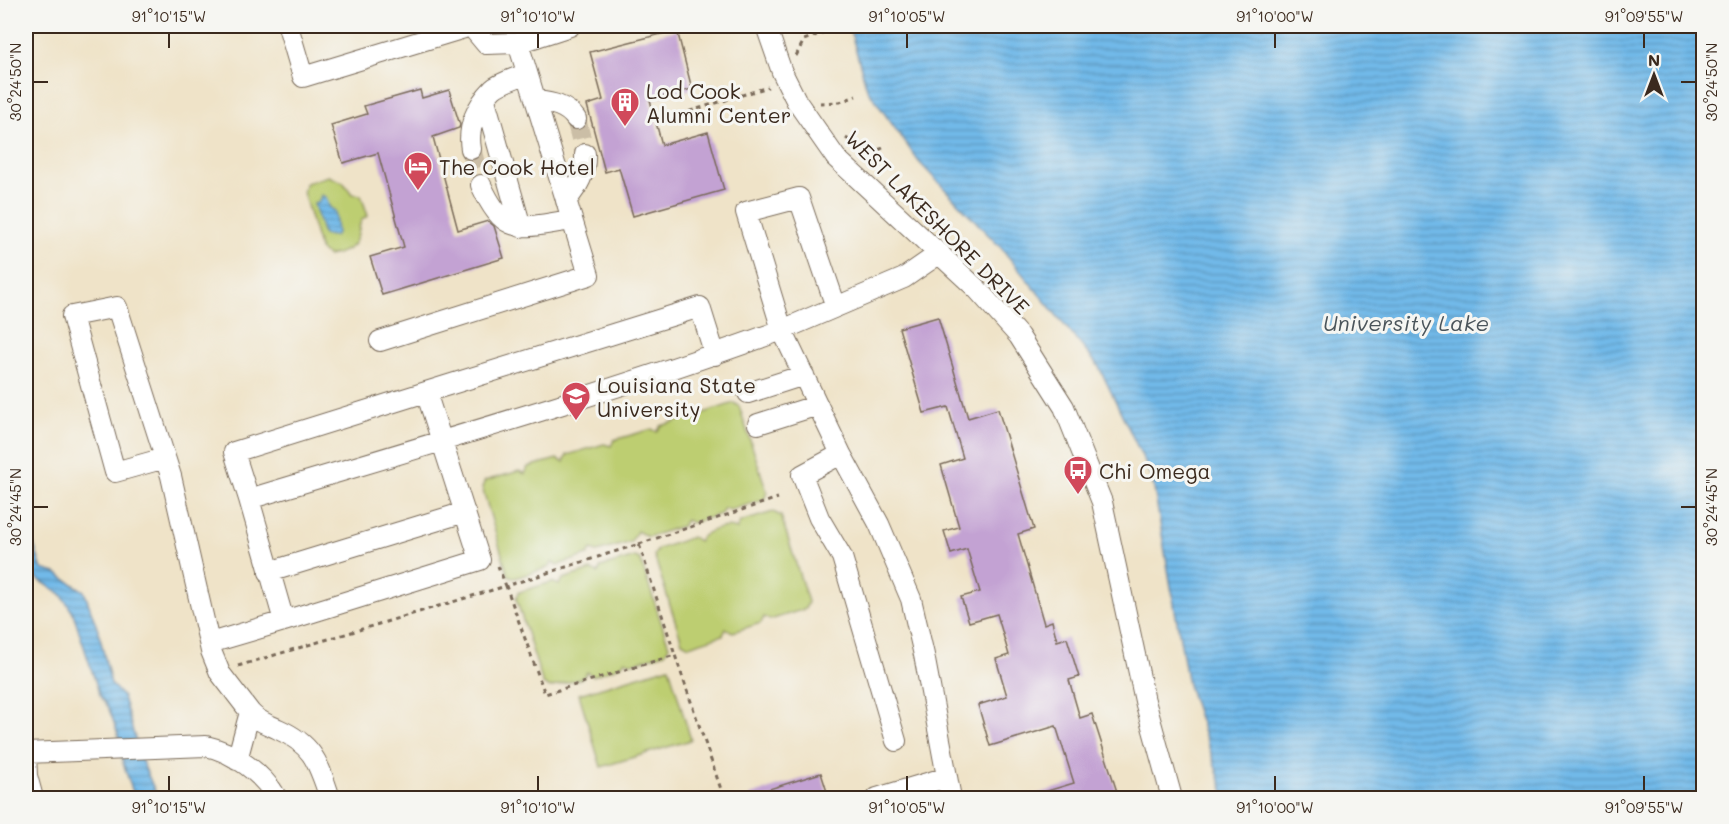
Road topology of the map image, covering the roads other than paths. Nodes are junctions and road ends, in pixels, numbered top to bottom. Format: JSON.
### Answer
{"nodes":[{"id":1,"x":288,"y":26,"type":"edge"},
{"id":2,"x":471,"y":26,"type":"edge"},
{"id":3,"x":570,"y":26,"type":"edge"},
{"id":4,"x":766,"y":26,"type":"edge"},
{"id":5,"x":518,"y":44,"type":"junction"},
{"id":6,"x":527,"y":74,"type":"junction"},
{"id":7,"x":485,"y":100,"type":"junction"},
{"id":8,"x":536,"y":101,"type":"junction"},
{"id":9,"x":576,"y":119,"type":"dead end"},
{"id":10,"x":471,"y":149,"type":"tunnel mouth"},
{"id":11,"x":585,"y":154,"type":"tunnel mouth"},
{"id":12,"x":481,"y":185,"type":"tunnel mouth"},
{"id":13,"x":566,"y":201,"type":"junction"},
{"id":14,"x":572,"y":220,"type":"junction"},
{"id":15,"x":521,"y":227,"type":"junction"},
{"id":16,"x":940,"y":253,"type":"junction"},
{"id":17,"x":836,"y":308,"type":"junction"},
{"id":18,"x":782,"y":330,"type":"junction"},
{"id":19,"x":380,"y":341,"type":"dead end"},
{"id":20,"x":716,"y":355,"type":"junction"},
{"id":21,"x":804,"y":375,"type":"junction"},
{"id":22,"x":426,"y":392,"type":"junction"},
{"id":23,"x":748,"y":393,"type":"dead end"},
{"id":24,"x":818,"y":405,"type":"junction"},
{"id":25,"x":758,"y":424,"type":"dead end"},
{"id":26,"x":442,"y":440,"type":"junction"},
{"id":27,"x":841,"y":454,"type":"junction"},
{"id":28,"x":165,"y":458,"type":"junction"},
{"id":29,"x":249,"y":500,"type":"junction"},
{"id":30,"x":465,"y":512,"type":"junction"},
{"id":31,"x":269,"y":572,"type":"junction"},
{"id":32,"x":284,"y":621,"type":"junction"},
{"id":33,"x":210,"y":643,"type":"junction"},
{"id":34,"x":250,"y":712,"type":"junction"},
{"id":35,"x":896,"y":741,"type":"dead end"},
{"id":36,"x":26,"y":753,"type":"edge"},
{"id":37,"x":237,"y":760,"type":"junction"},
{"id":38,"x":947,"y":777,"type":"junction"},
{"id":39,"x":33,"y":798,"type":"edge"},
{"id":40,"x":277,"y":798,"type":"edge"},
{"id":41,"x":330,"y":798,"type":"edge"},
{"id":42,"x":877,"y":798,"type":"edge"},
{"id":43,"x":951,"y":798,"type":"edge"},
{"id":44,"x":1172,"y":798,"type":"edge"}],
"edges":[{"from":1,"to":2,"type":"street"},
{"from":2,"to":5,"type":"street"},
{"from":3,"to":5,"type":"street"},
{"from":4,"to":16,"type":"street","name":"WEST LAKESHORE DRIVE"},
{"from":5,"to":6,"type":"street"},
{"from":6,"to":7,"type":"street"},
{"from":6,"to":8,"type":"street"},
{"from":7,"to":10,"type":"street"},
{"from":7,"to":15,"type":"street"},
{"from":8,"to":9,"type":"street"},
{"from":8,"to":13,"type":"street"},
{"from":11,"to":13,"type":"street"},
{"from":12,"to":15,"type":"street"},
{"from":13,"to":14,"type":"street"},
{"from":14,"to":15,"type":"street"},
{"from":14,"to":19,"type":"street"},
{"from":16,"to":17,"type":"street"},
{"from":16,"to":44,"type":"street","name":"WEST LAKESHORE DRIVE"},
{"from":17,"to":18,"type":"street"},
{"from":17,"to":18,"type":"street"},
{"from":18,"to":20,"type":"street"},
{"from":18,"to":21,"type":"street"},
{"from":20,"to":22,"type":"street"},
{"from":20,"to":26,"type":"street"},
{"from":21,"to":23,"type":"street"},
{"from":21,"to":24,"type":"street"},
{"from":22,"to":26,"type":"street"},
{"from":22,"to":29,"type":"street"},
{"from":24,"to":25,"type":"street"},
{"from":24,"to":27,"type":"street"},
{"from":26,"to":29,"type":"street"},
{"from":26,"to":30,"type":"street"},
{"from":27,"to":35,"type":"street"},
{"from":27,"to":38,"type":"street"},
{"from":28,"to":28,"type":"street"},
{"from":28,"to":33,"type":"street"},
{"from":29,"to":31,"type":"street"},
{"from":30,"to":31,"type":"street"},
{"from":30,"to":32,"type":"street"},
{"from":31,"to":32,"type":"street"},
{"from":32,"to":33,"type":"street"},
{"from":33,"to":34,"type":"street"},
{"from":34,"to":37,"type":"street"},
{"from":34,"to":41,"type":"street"},
{"from":36,"to":37,"type":"street"},
{"from":36,"to":39,"type":"street"},
{"from":37,"to":40,"type":"street"},
{"from":38,"to":42,"type":"street"},
{"from":38,"to":43,"type":"street"}]}
